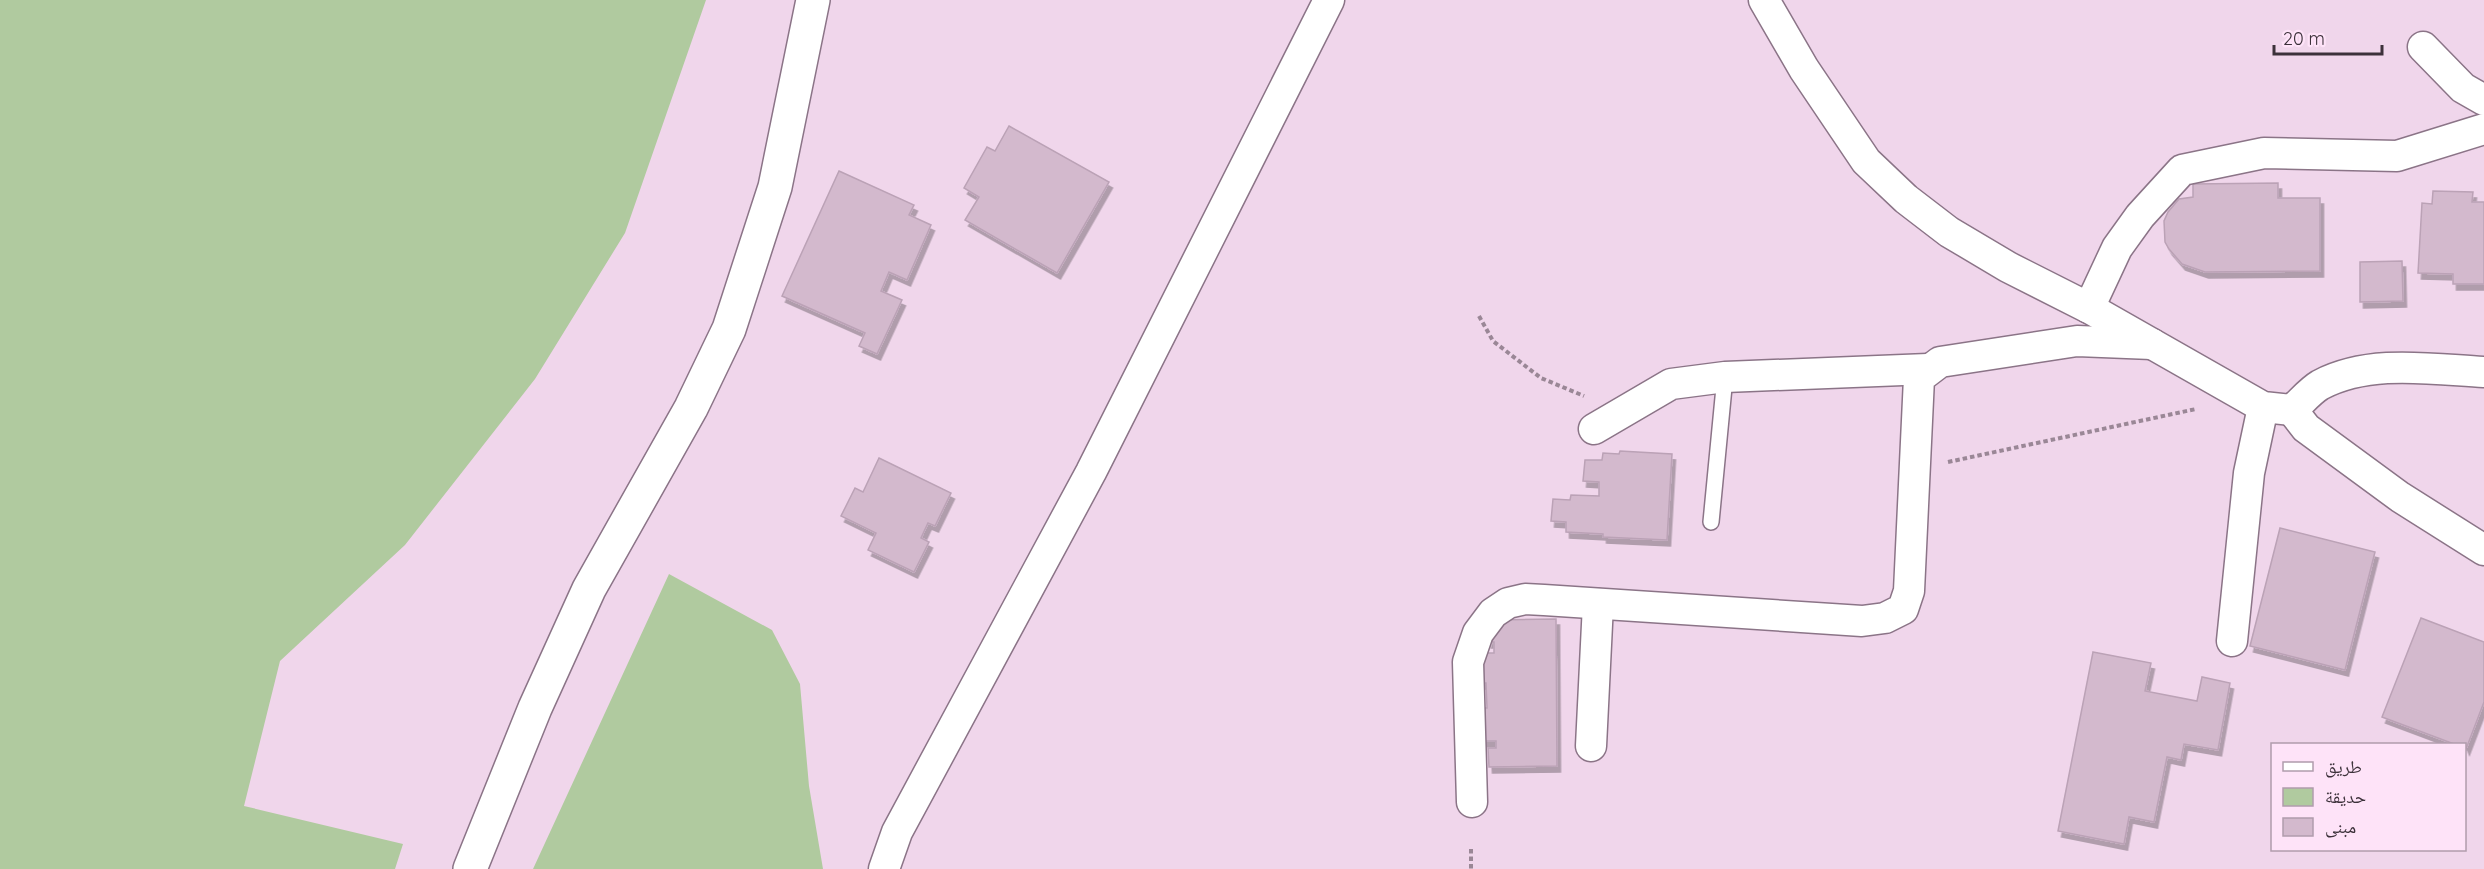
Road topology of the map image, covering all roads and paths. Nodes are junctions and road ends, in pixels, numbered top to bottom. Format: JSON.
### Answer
{"nodes":[{"id":1,"x":813,"y":0,"type":"edge"},
{"id":2,"x":1329,"y":0,"type":"edge"},
{"id":3,"x":1764,"y":0,"type":"edge"},
{"id":4,"x":2423,"y":47,"type":"dead end"},
{"id":5,"x":2484,"y":100,"type":"edge"},
{"id":6,"x":2484,"y":129,"type":"edge"},
{"id":7,"x":2089,"y":308,"type":"junction"},
{"id":8,"x":1479,"y":316,"type":"dead end"},
{"id":9,"x":2152,"y":344,"type":"junction"},
{"id":10,"x":1928,"y":369,"type":"junction"},
{"id":11,"x":2484,"y":372,"type":"edge"},
{"id":12,"x":1725,"y":377,"type":"junction"},
{"id":13,"x":2267,"y":405,"type":"junction"},
{"id":14,"x":1621,"y":411,"type":"junction"},
{"id":15,"x":1594,"y":429,"type":"dead end"},
{"id":16,"x":1914,"y":470,"type":"junction"},
{"id":17,"x":1711,"y":522,"type":"dead end"},
{"id":18,"x":2484,"y":550,"type":"edge"},
{"id":19,"x":1598,"y":604,"type":"junction"},
{"id":20,"x":2232,"y":641,"type":"dead end"},
{"id":21,"x":1591,"y":747,"type":"dead end"},
{"id":22,"x":1472,"y":802,"type":"dead end"},
{"id":23,"x":1471,"y":849,"type":"dead end"},
{"id":24,"x":470,"y":869,"type":"edge"},
{"id":25,"x":884,"y":869,"type":"edge"},
{"id":26,"x":1471,"y":869,"type":"edge"}],
"edges":[{"from":1,"to":24,"type":"street"},
{"from":2,"to":25,"type":"street"},
{"from":3,"to":7,"type":"street"},
{"from":4,"to":5,"type":"street"},
{"from":6,"to":7,"type":"street"},
{"from":7,"to":9,"type":"street"},
{"from":8,"to":14,"type":"path"},
{"from":9,"to":10,"type":"street"},
{"from":9,"to":13,"type":"street"},
{"from":10,"to":12,"type":"street"},
{"from":10,"to":16,"type":"street"},
{"from":11,"to":13,"type":"street"},
{"from":12,"to":14,"type":"street"},
{"from":12,"to":17,"type":"lane"},
{"from":13,"to":16,"type":"path"},
{"from":13,"to":18,"type":"street"},
{"from":13,"to":20,"type":"street"},
{"from":14,"to":15,"type":"street"},
{"from":16,"to":19,"type":"street"},
{"from":19,"to":21,"type":"street"},
{"from":19,"to":22,"type":"street"},
{"from":23,"to":26,"type":"path"}]}
